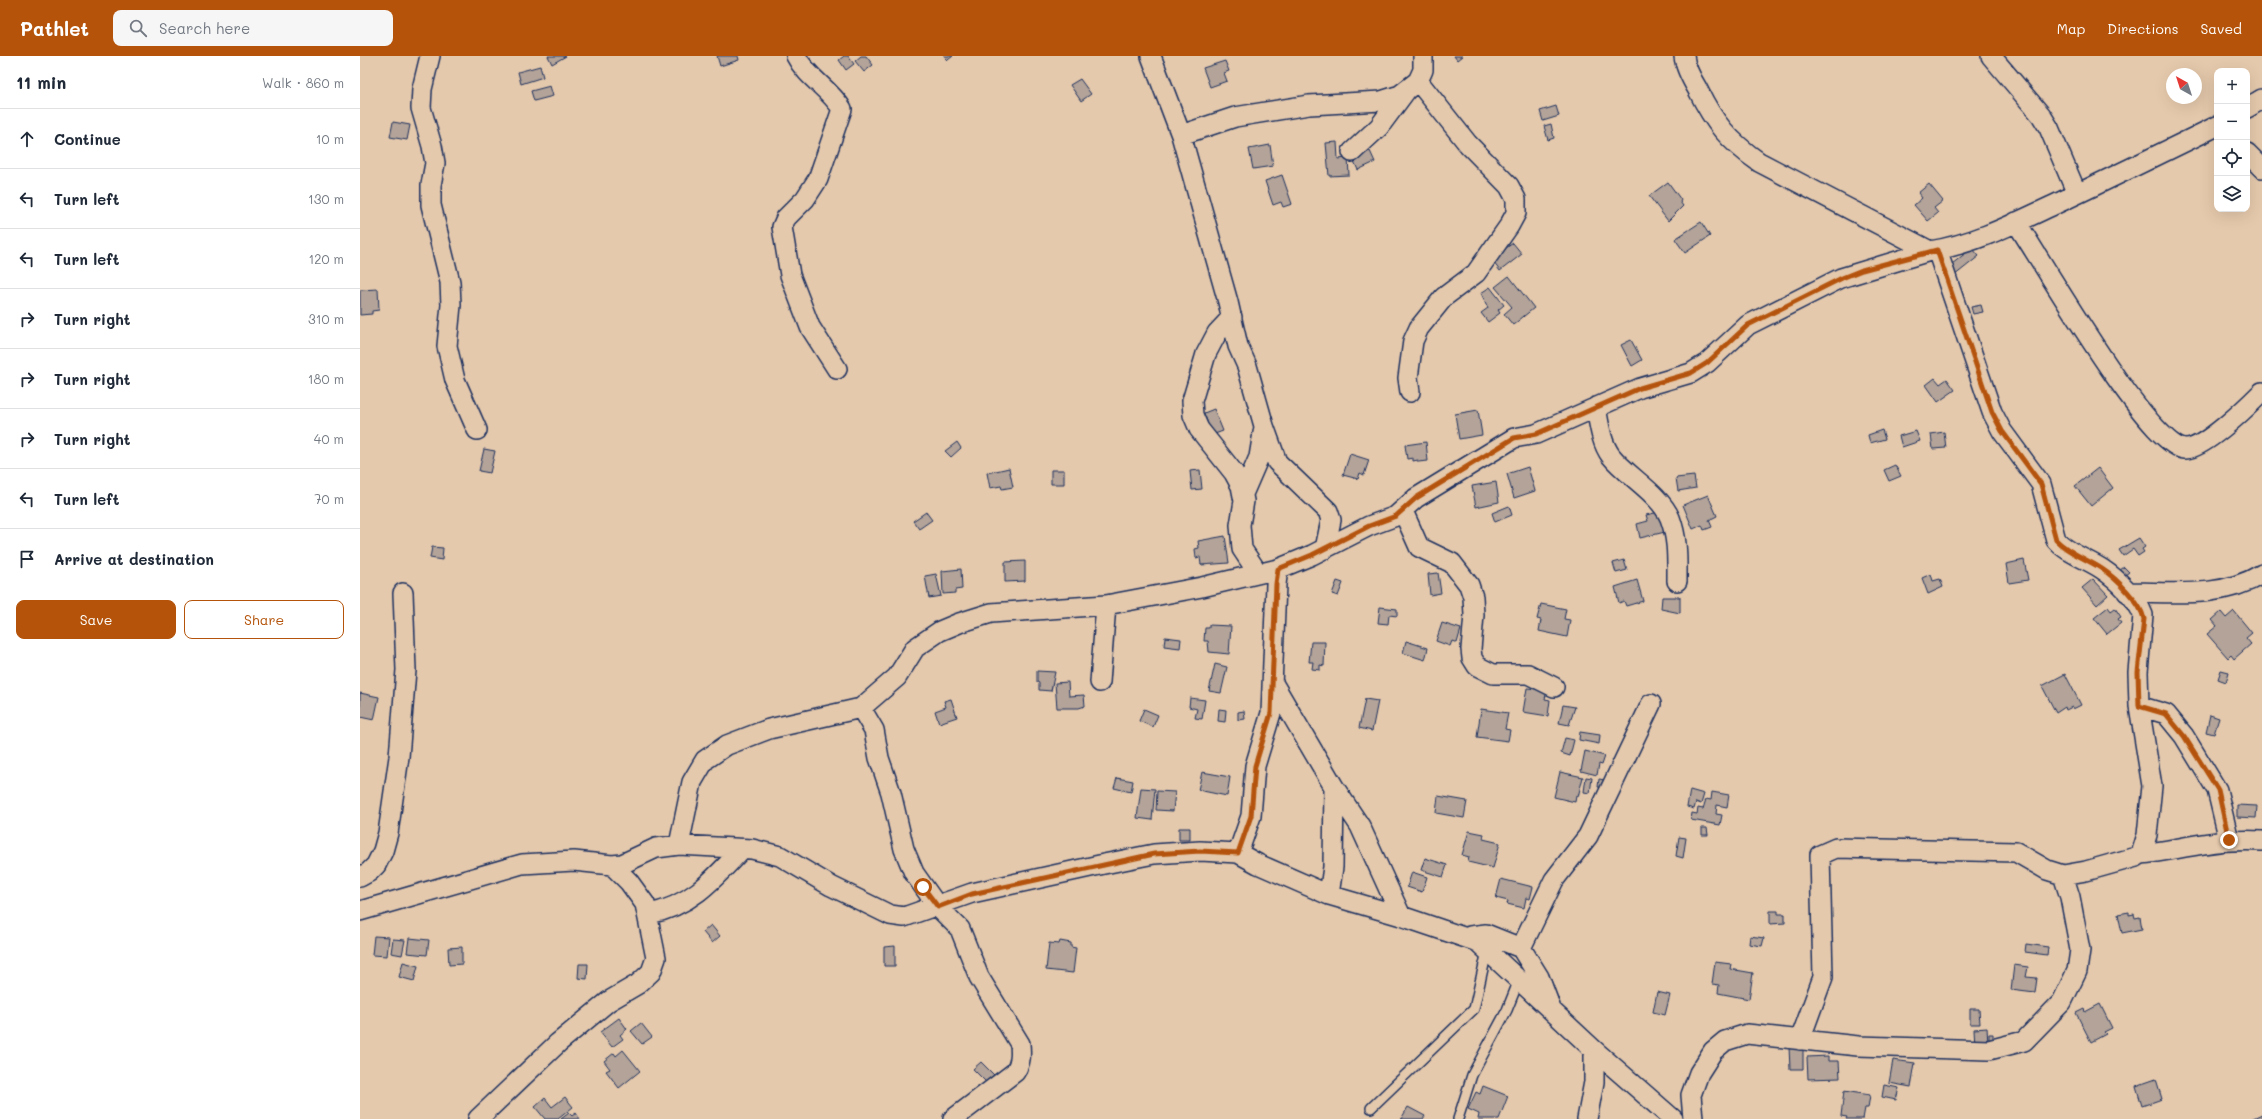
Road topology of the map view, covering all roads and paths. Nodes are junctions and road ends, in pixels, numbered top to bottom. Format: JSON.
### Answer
{"nodes":[{"id":1,"x":430,"y":56,"type":"edge"},
{"id":2,"x":796,"y":56,"type":"edge"},
{"id":3,"x":1151,"y":56,"type":"edge"},
{"id":4,"x":1424,"y":56,"type":"edge"},
{"id":5,"x":1684,"y":56,"type":"edge"},
{"id":6,"x":1991,"y":56,"type":"edge"},
{"id":7,"x":1412,"y":87,"type":"junction"},
{"id":8,"x":2262,"y":99,"type":"edge"},
{"id":9,"x":2250,"y":106,"type":"edge"},
{"id":10,"x":2214,"y":127,"type":"edge"},
{"id":11,"x":1181,"y":135,"type":"junction"},
{"id":12,"x":1352,"y":152,"type":"dead end"},
{"id":13,"x":2250,"y":156,"type":"edge"},
{"id":14,"x":2262,"y":168,"type":"edge"},
{"id":15,"x":2077,"y":194,"type":"junction"},
{"id":16,"x":2016,"y":222,"type":"junction"},
{"id":17,"x":1933,"y":251,"type":"junction"},
{"id":18,"x":1232,"y":317,"type":"junction"},
{"id":19,"x":837,"y":369,"type":"dead end"},
{"id":20,"x":1410,"y":392,"type":"dead end"},
{"id":21,"x":2262,"y":392,"type":"edge"},
{"id":22,"x":1596,"y":407,"type":"junction"},
{"id":23,"x":1264,"y":426,"type":"junction"},
{"id":24,"x":477,"y":430,"type":"dead end"},
{"id":25,"x":1243,"y":494,"type":"junction"},
{"id":26,"x":1403,"y":511,"type":"junction"},
{"id":27,"x":1324,"y":549,"type":"junction"},
{"id":28,"x":1278,"y":569,"type":"junction"},
{"id":29,"x":1258,"y":573,"type":"junction"},
{"id":30,"x":2262,"y":574,"type":"edge"},
{"id":31,"x":1677,"y":581,"type":"dead end"},
{"id":32,"x":2127,"y":592,"type":"junction"},
{"id":33,"x":403,"y":593,"type":"dead end"},
{"id":34,"x":1106,"y":605,"type":"junction"},
{"id":35,"x":1100,"y":682,"type":"dead end"},
{"id":36,"x":1274,"y":683,"type":"junction"},
{"id":37,"x":1554,"y":687,"type":"dead end"},
{"id":38,"x":1651,"y":704,"type":"dead end"},
{"id":39,"x":2139,"y":706,"type":"junction"},
{"id":40,"x":861,"y":708,"type":"junction"},
{"id":41,"x":1334,"y":787,"type":"junction"},
{"id":42,"x":2229,"y":840,"type":"junction"},
{"id":43,"x":2262,"y":841,"type":"edge"},
{"id":44,"x":679,"y":845,"type":"junction"},
{"id":45,"x":742,"y":849,"type":"junction"},
{"id":46,"x":1238,"y":853,"type":"junction"},
{"id":47,"x":2141,"y":854,"type":"junction"},
{"id":48,"x":612,"y":866,"type":"junction"},
{"id":49,"x":2063,"y":875,"type":"junction"},
{"id":50,"x":360,"y":877,"type":"edge"},
{"id":51,"x":1328,"y":895,"type":"junction"},
{"id":52,"x":938,"y":907,"type":"junction"},
{"id":53,"x":360,"y":911,"type":"edge"},
{"id":54,"x":649,"y":914,"type":"junction"},
{"id":55,"x":1401,"y":916,"type":"junction"},
{"id":56,"x":1467,"y":936,"type":"junction"},
{"id":57,"x":1521,"y":948,"type":"junction"},
{"id":58,"x":1487,"y":949,"type":"junction"},
{"id":59,"x":1519,"y":980,"type":"junction"},
{"id":60,"x":1551,"y":1010,"type":"junction"},
{"id":61,"x":1800,"y":1040,"type":"junction"},
{"id":62,"x":1594,"y":1050,"type":"junction"},
{"id":63,"x":1371,"y":1108,"type":"dead end"},
{"id":64,"x":478,"y":1119,"type":"edge"},
{"id":65,"x":953,"y":1119,"type":"edge"},
{"id":66,"x":1458,"y":1119,"type":"edge"},
{"id":67,"x":1587,"y":1119,"type":"edge"},
{"id":68,"x":1673,"y":1119,"type":"edge"},
{"id":69,"x":1693,"y":1119,"type":"edge"}],
"edges":[{"from":1,"to":24,"type":"street"},
{"from":2,"to":19,"type":"street"},
{"from":3,"to":11,"type":"street"},
{"from":4,"to":7,"type":"street"},
{"from":5,"to":17,"type":"street"},
{"from":6,"to":15,"type":"street"},
{"from":7,"to":11,"type":"street"},
{"from":7,"to":12,"type":"street"},
{"from":7,"to":20,"type":"street"},
{"from":8,"to":9,"type":"street"},
{"from":10,"to":15,"type":"street"},
{"from":11,"to":18,"type":"street"},
{"from":13,"to":14,"type":"street"},
{"from":15,"to":16,"type":"street"},
{"from":16,"to":17,"type":"street"},
{"from":16,"to":21,"type":"street"},
{"from":17,"to":22,"type":"street"},
{"from":17,"to":32,"type":"street"},
{"from":18,"to":23,"type":"street"},
{"from":18,"to":25,"type":"street"},
{"from":22,"to":26,"type":"street"},
{"from":22,"to":31,"type":"street"},
{"from":23,"to":25,"type":"street"},
{"from":23,"to":27,"type":"street"},
{"from":25,"to":29,"type":"street"},
{"from":26,"to":27,"type":"street"},
{"from":26,"to":37,"type":"street"},
{"from":27,"to":28,"type":"street"},
{"from":28,"to":29,"type":"street"},
{"from":28,"to":36,"type":"street"},
{"from":29,"to":34,"type":"street"},
{"from":30,"to":32,"type":"street"},
{"from":32,"to":39,"type":"street"},
{"from":33,"to":50,"type":"street"},
{"from":34,"to":35,"type":"street"},
{"from":34,"to":40,"type":"street"},
{"from":36,"to":41,"type":"street"},
{"from":36,"to":46,"type":"street"},
{"from":38,"to":57,"type":"street"},
{"from":39,"to":42,"type":"street"},
{"from":39,"to":47,"type":"street"},
{"from":40,"to":44,"type":"street"},
{"from":40,"to":52,"type":"street"},
{"from":41,"to":51,"type":"street"},
{"from":41,"to":55,"type":"street"},
{"from":42,"to":43,"type":"street"},
{"from":42,"to":47,"type":"street"},
{"from":44,"to":45,"type":"street"},
{"from":44,"to":48,"type":"street"},
{"from":45,"to":52,"type":"street"},
{"from":45,"to":54,"type":"street"},
{"from":46,"to":51,"type":"street"},
{"from":46,"to":52,"type":"street"},
{"from":47,"to":49,"type":"street"},
{"from":48,"to":53,"type":"street"},
{"from":48,"to":54,"type":"street"},
{"from":49,"to":61,"type":"street"},
{"from":49,"to":61,"type":"street"},
{"from":51,"to":55,"type":"street"},
{"from":52,"to":65,"type":"street"},
{"from":54,"to":64,"type":"street"},
{"from":55,"to":56,"type":"street"},
{"from":56,"to":57,"type":"street"},
{"from":56,"to":58,"type":"street"},
{"from":57,"to":60,"type":"street"},
{"from":58,"to":59,"type":"street"},
{"from":58,"to":63,"type":"lane"},
{"from":59,"to":60,"type":"street"},
{"from":59,"to":66,"type":"lane"},
{"from":60,"to":62,"type":"street"},
{"from":61,"to":69,"type":"street"},
{"from":62,"to":67,"type":"street"},
{"from":62,"to":68,"type":"street"}]}
